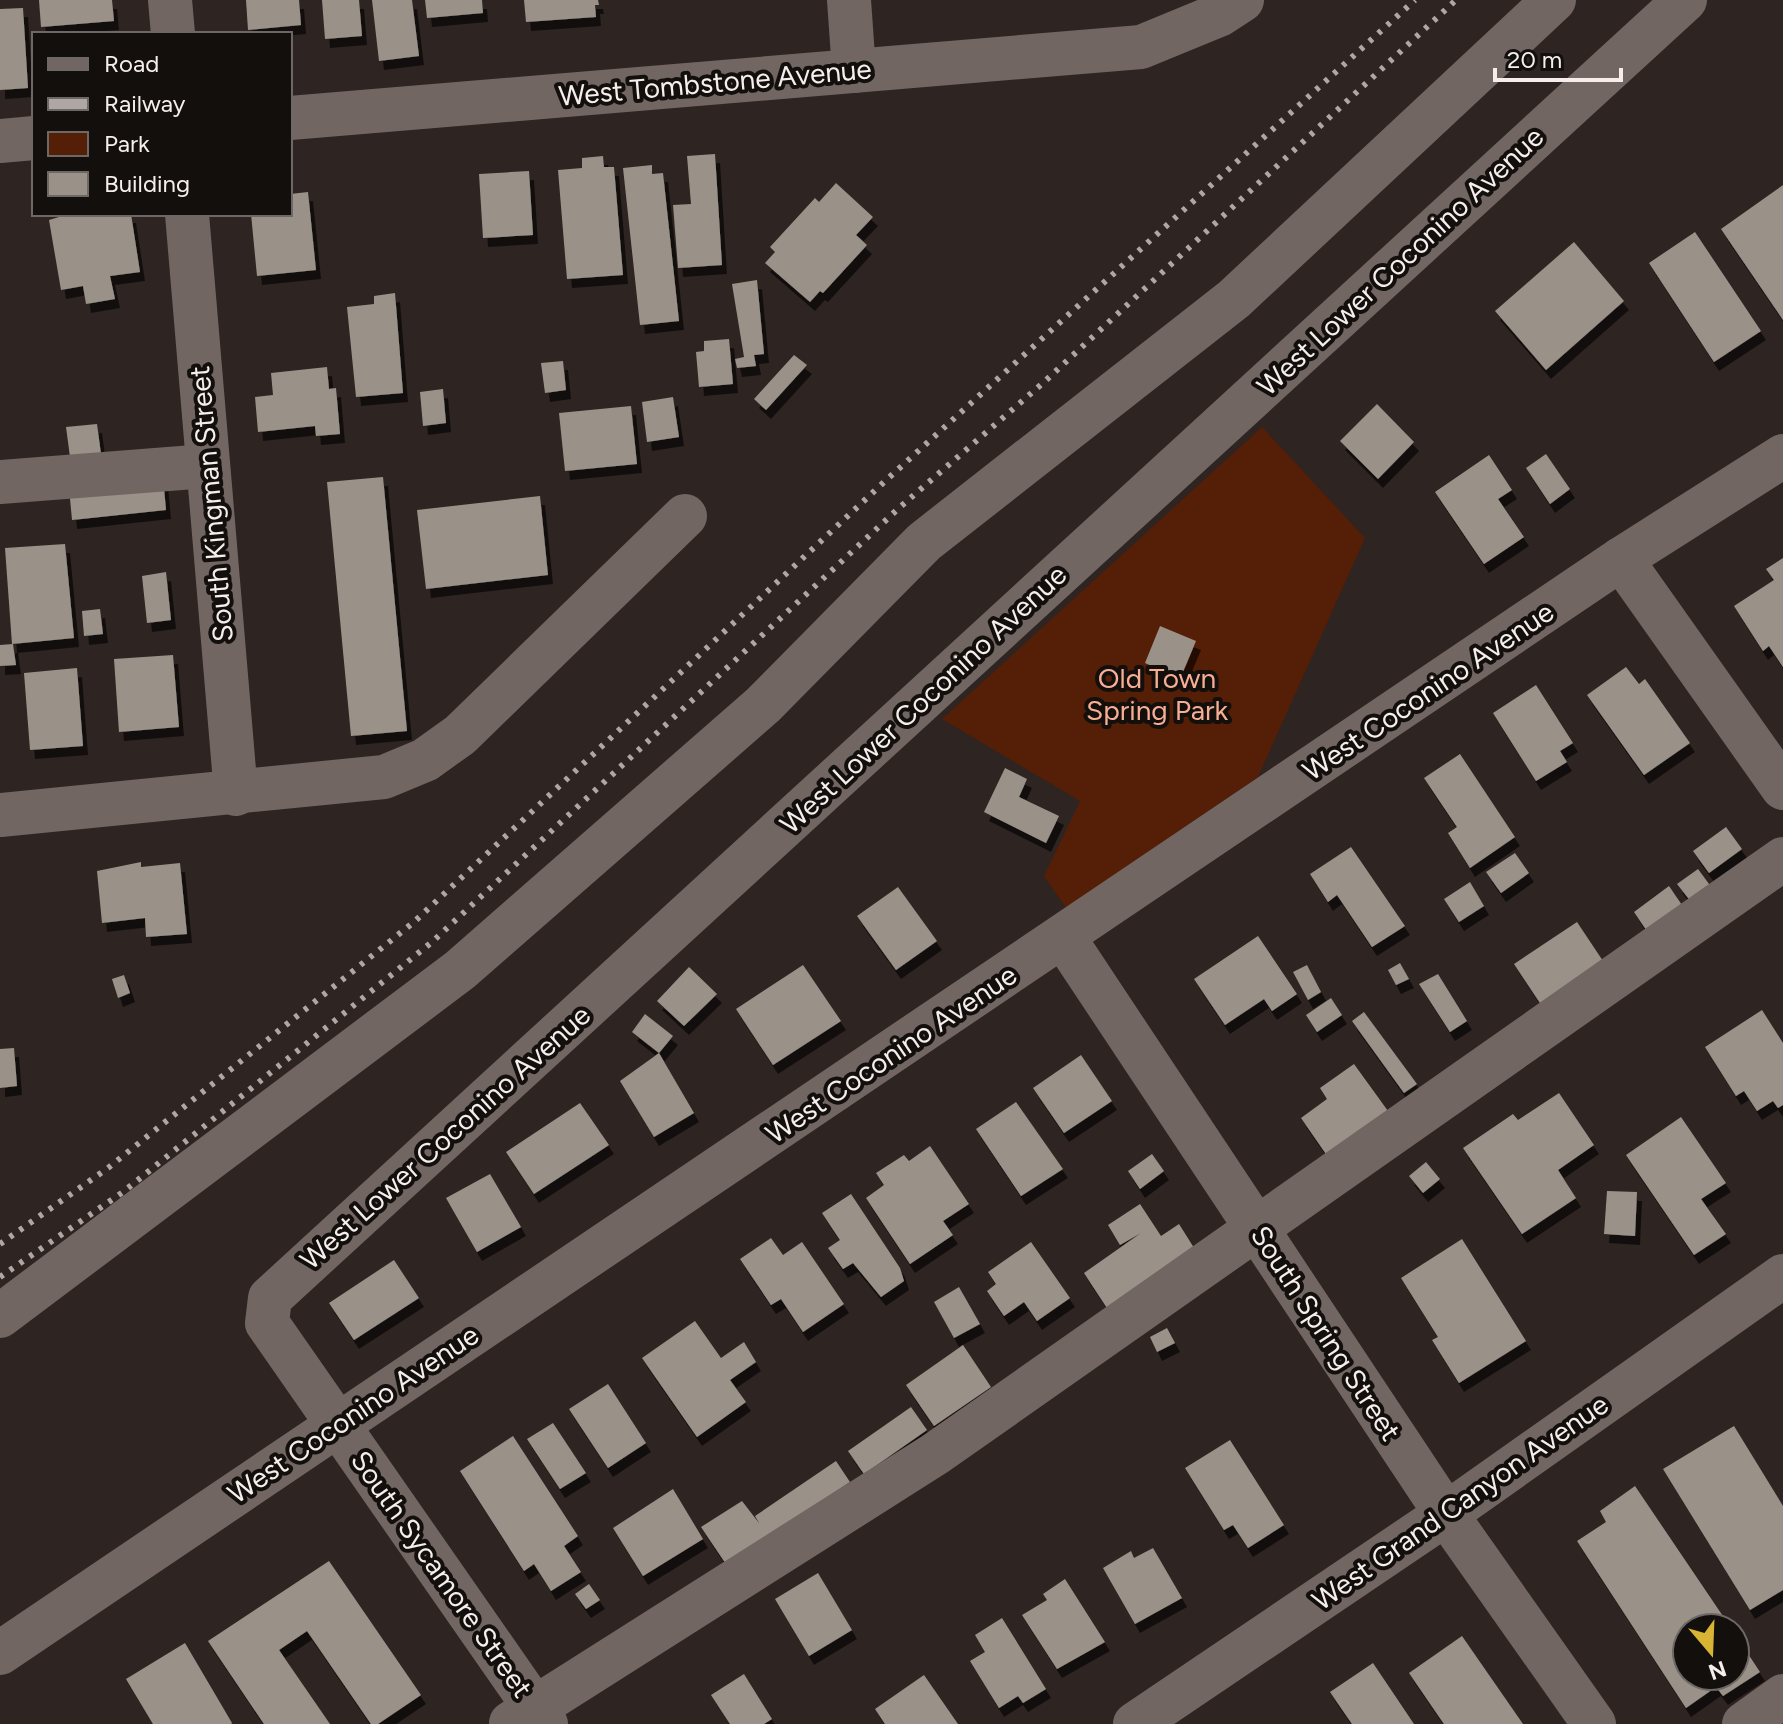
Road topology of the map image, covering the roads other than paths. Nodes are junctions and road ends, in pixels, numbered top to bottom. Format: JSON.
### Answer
{"nodes":[{"id":1,"x":170,"y":0,"type":"edge"},
{"id":2,"x":849,"y":0,"type":"edge"},
{"id":3,"x":1242,"y":0,"type":"edge"},
{"id":4,"x":1554,"y":0,"type":"edge"},
{"id":5,"x":1685,"y":0,"type":"edge"},
{"id":6,"x":173,"y":32,"type":"edge"},
{"id":7,"x":854,"y":71,"type":"junction"},
{"id":8,"x":292,"y":118,"type":"edge"},
{"id":9,"x":32,"y":138,"type":"edge"},
{"id":10,"x":0,"y":141,"type":"edge"},
{"id":11,"x":187,"y":216,"type":"edge"},
{"id":12,"x":1783,"y":456,"type":"edge"},
{"id":13,"x":207,"y":466,"type":"junction"},
{"id":14,"x":0,"y":482,"type":"edge"},
{"id":15,"x":685,"y":516,"type":"dead end"},
{"id":16,"x":1621,"y":559,"type":"junction"},
{"id":17,"x":1783,"y":788,"type":"edge"},
{"id":18,"x":236,"y":794,"type":"junction"},
{"id":19,"x":0,"y":815,"type":"edge"},
{"id":20,"x":1783,"y":859,"type":"edge"},
{"id":21,"x":1064,"y":938,"type":"junction"},
{"id":22,"x":1256,"y":1226,"type":"junction"},
{"id":23,"x":1783,"y":1276,"type":"edge"},
{"id":24,"x":0,"y":1316,"type":"edge"},
{"id":25,"x":338,"y":1424,"type":"junction"},
{"id":26,"x":1446,"y":1514,"type":"junction"},
{"id":27,"x":0,"y":1653,"type":"edge"},
{"id":28,"x":1783,"y":1696,"type":"edge"},
{"id":29,"x":530,"y":1718,"type":"edge"},
{"id":30,"x":1135,"y":1724,"type":"edge"},
{"id":31,"x":1594,"y":1724,"type":"edge"},
{"id":32,"x":1744,"y":1724,"type":"edge"}],
"edges":[{"from":1,"to":6,"type":"street"},
{"from":2,"to":7,"type":"street"},
{"from":3,"to":7,"type":"street","name":"West Tombstone Avenue"},
{"from":4,"to":24,"type":"street"},
{"from":5,"to":25,"type":"street","name":"West Lower Coconino Avenue"},
{"from":7,"to":8,"type":"street","name":"West Tombstone Avenue"},
{"from":9,"to":10,"type":"street"},
{"from":11,"to":13,"type":"street","name":"South Kingman Street"},
{"from":12,"to":16,"type":"street","name":"West Coconino Avenue"},
{"from":13,"to":14,"type":"street"},
{"from":13,"to":18,"type":"street","name":"South Kingman Street"},
{"from":15,"to":18,"type":"street"},
{"from":16,"to":17,"type":"street"},
{"from":16,"to":21,"type":"street","name":"West Coconino Avenue"},
{"from":18,"to":19,"type":"street"},
{"from":20,"to":22,"type":"street"},
{"from":21,"to":22,"type":"street","name":"South Spring Street"},
{"from":21,"to":25,"type":"street","name":"West Coconino Avenue"},
{"from":22,"to":26,"type":"street","name":"South Spring Street"},
{"from":22,"to":29,"type":"street"},
{"from":23,"to":26,"type":"street","name":"West Grand Canyon Avenue"},
{"from":25,"to":27,"type":"street","name":"West Coconino Avenue"},
{"from":25,"to":29,"type":"street","name":"South Sycamore Street"},
{"from":26,"to":30,"type":"street","name":"West Grand Canyon Avenue"},
{"from":26,"to":31,"type":"street","name":"South Spring Street"},
{"from":28,"to":32,"type":"street"}]}
